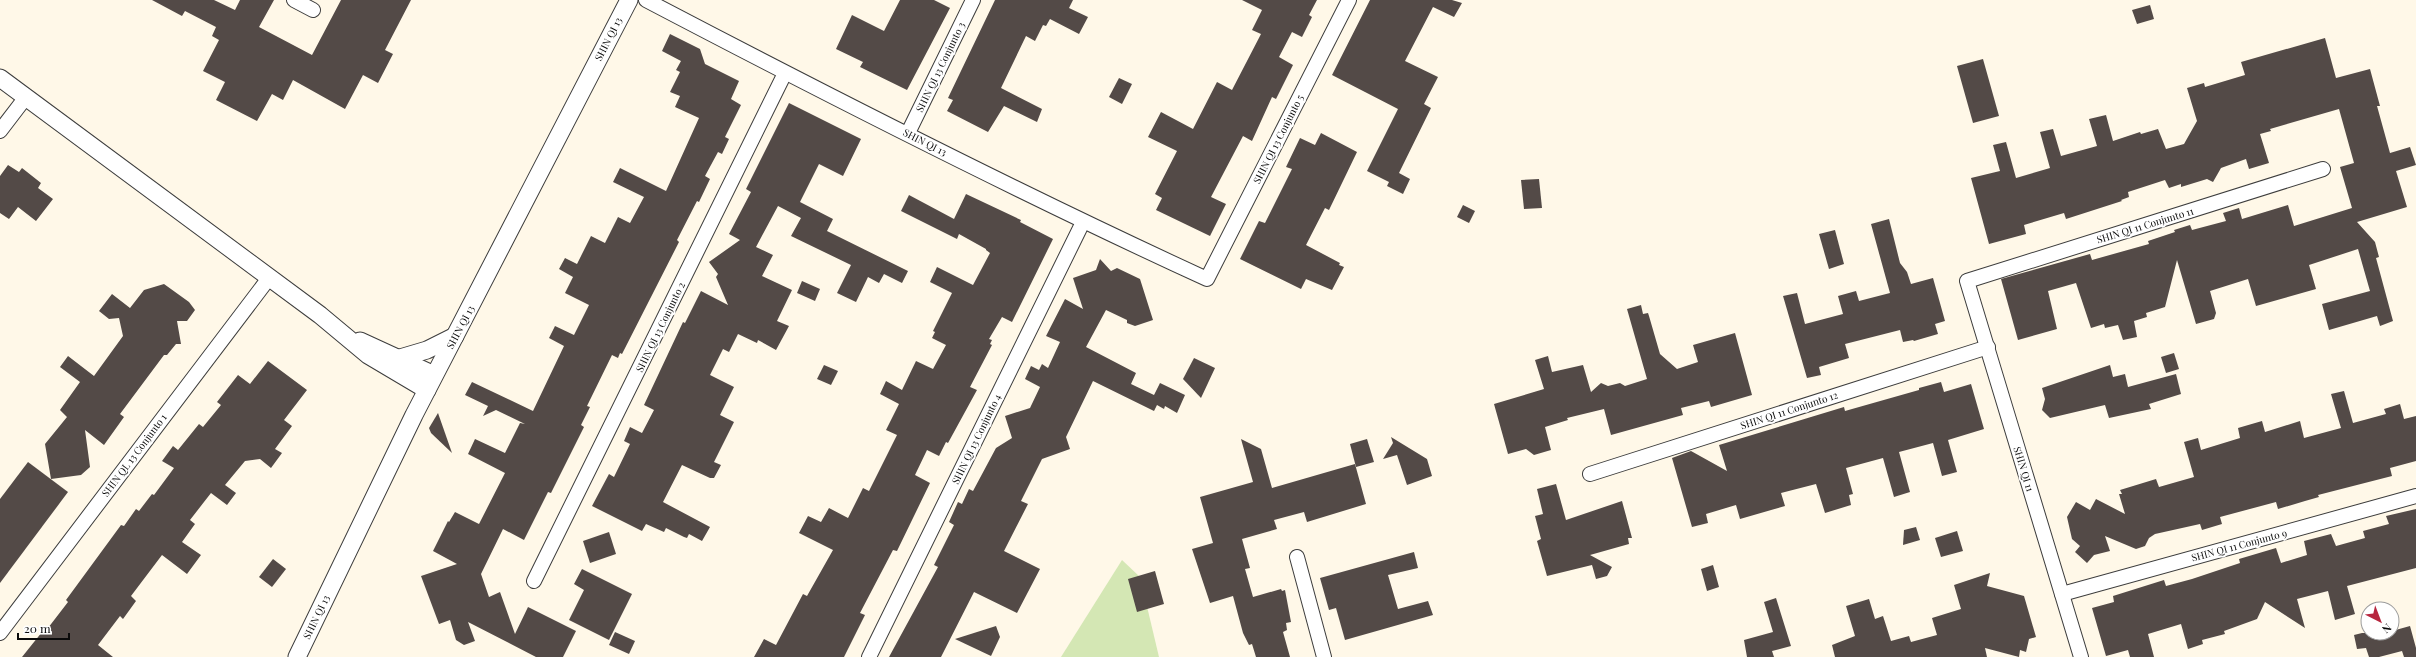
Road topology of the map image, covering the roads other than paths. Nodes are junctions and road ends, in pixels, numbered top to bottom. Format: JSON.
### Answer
{"nodes":[{"id":1,"x":294,"y":0,"type":"edge"},
{"id":2,"x":628,"y":0,"type":"edge"},
{"id":3,"x":646,"y":0,"type":"edge"},
{"id":4,"x":973,"y":0,"type":"edge"},
{"id":5,"x":1349,"y":0,"type":"edge"},
{"id":6,"x":313,"y":10,"type":"dead end"},
{"id":7,"x":785,"y":73,"type":"junction"},
{"id":8,"x":0,"y":78,"type":"edge"},
{"id":9,"x":26,"y":97,"type":"junction"},
{"id":10,"x":0,"y":131,"type":"edge"},
{"id":11,"x":908,"y":133,"type":"junction"},
{"id":12,"x":2323,"y":169,"type":"dead end"},
{"id":13,"x":1083,"y":222,"type":"junction"},
{"id":14,"x":269,"y":278,"type":"junction"},
{"id":15,"x":1207,"y":279,"type":"joint"},
{"id":16,"x":1967,"y":281,"type":"joint"},
{"id":17,"x":455,"y":336,"type":"junction"},
{"id":18,"x":1988,"y":347,"type":"junction"},
{"id":19,"x":398,"y":365,"type":"junction"},
{"id":20,"x":431,"y":382,"type":"junction"},
{"id":21,"x":414,"y":416,"type":"junction"},
{"id":22,"x":1590,"y":474,"type":"dead end"},
{"id":23,"x":2416,"y":496,"type":"edge"},
{"id":24,"x":1297,"y":558,"type":"dead end"},
{"id":25,"x":534,"y":581,"type":"dead end"},
{"id":26,"x":2062,"y":594,"type":"junction"},
{"id":27,"x":0,"y":633,"type":"edge"},
{"id":28,"x":297,"y":657,"type":"edge"},
{"id":29,"x":869,"y":657,"type":"edge"},
{"id":30,"x":1324,"y":657,"type":"edge"},
{"id":31,"x":2081,"y":657,"type":"edge"}],
"edges":[{"from":1,"to":6,"type":"street"},
{"from":2,"to":17,"type":"street","name":"SHIN QI 13"},
{"from":3,"to":7,"type":"street","name":"SHIN QI 13"},
{"from":4,"to":11,"type":"street","name":"SHIN QI 13 Conjunto 3"},
{"from":5,"to":15,"type":"street","name":"SHIN QI 13 Conjunto 5"},
{"from":7,"to":11,"type":"street","name":"SHIN QI 13"},
{"from":7,"to":25,"type":"street","name":"SHIN QI 13 Conjunto 2"},
{"from":8,"to":9,"type":"street"},
{"from":9,"to":10,"type":"street"},
{"from":9,"to":14,"type":"street"},
{"from":11,"to":13,"type":"street","name":"SHIN QI 13"},
{"from":12,"to":16,"type":"street","name":"SHIN QI 11 Conjunto 11"},
{"from":13,"to":15,"type":"street","name":"SHIN QI 13"},
{"from":13,"to":29,"type":"street","name":"SHIN QI 13 Conjunto 4"},
{"from":14,"to":19,"type":"street"},
{"from":14,"to":27,"type":"street","name":"SHIN QL 13 Conjunto 1"},
{"from":16,"to":18,"type":"street","name":"SHIN QI 11"},
{"from":17,"to":19,"type":"street"},
{"from":17,"to":20,"type":"street","name":"SHIN QI 13"},
{"from":18,"to":22,"type":"street","name":"SHIN QI 11 Conjunto 12"},
{"from":18,"to":26,"type":"street","name":"SHIN QI 11"},
{"from":19,"to":20,"type":"street"},
{"from":19,"to":21,"type":"street"},
{"from":20,"to":21,"type":"street","name":"SHIN QI 13"},
{"from":21,"to":28,"type":"street","name":"SHIN QI 13"},
{"from":23,"to":26,"type":"street","name":"SHIN QI 11 Conjunto 9"},
{"from":24,"to":30,"type":"street"},
{"from":26,"to":31,"type":"street","name":"SHIN QI 11"}]}
